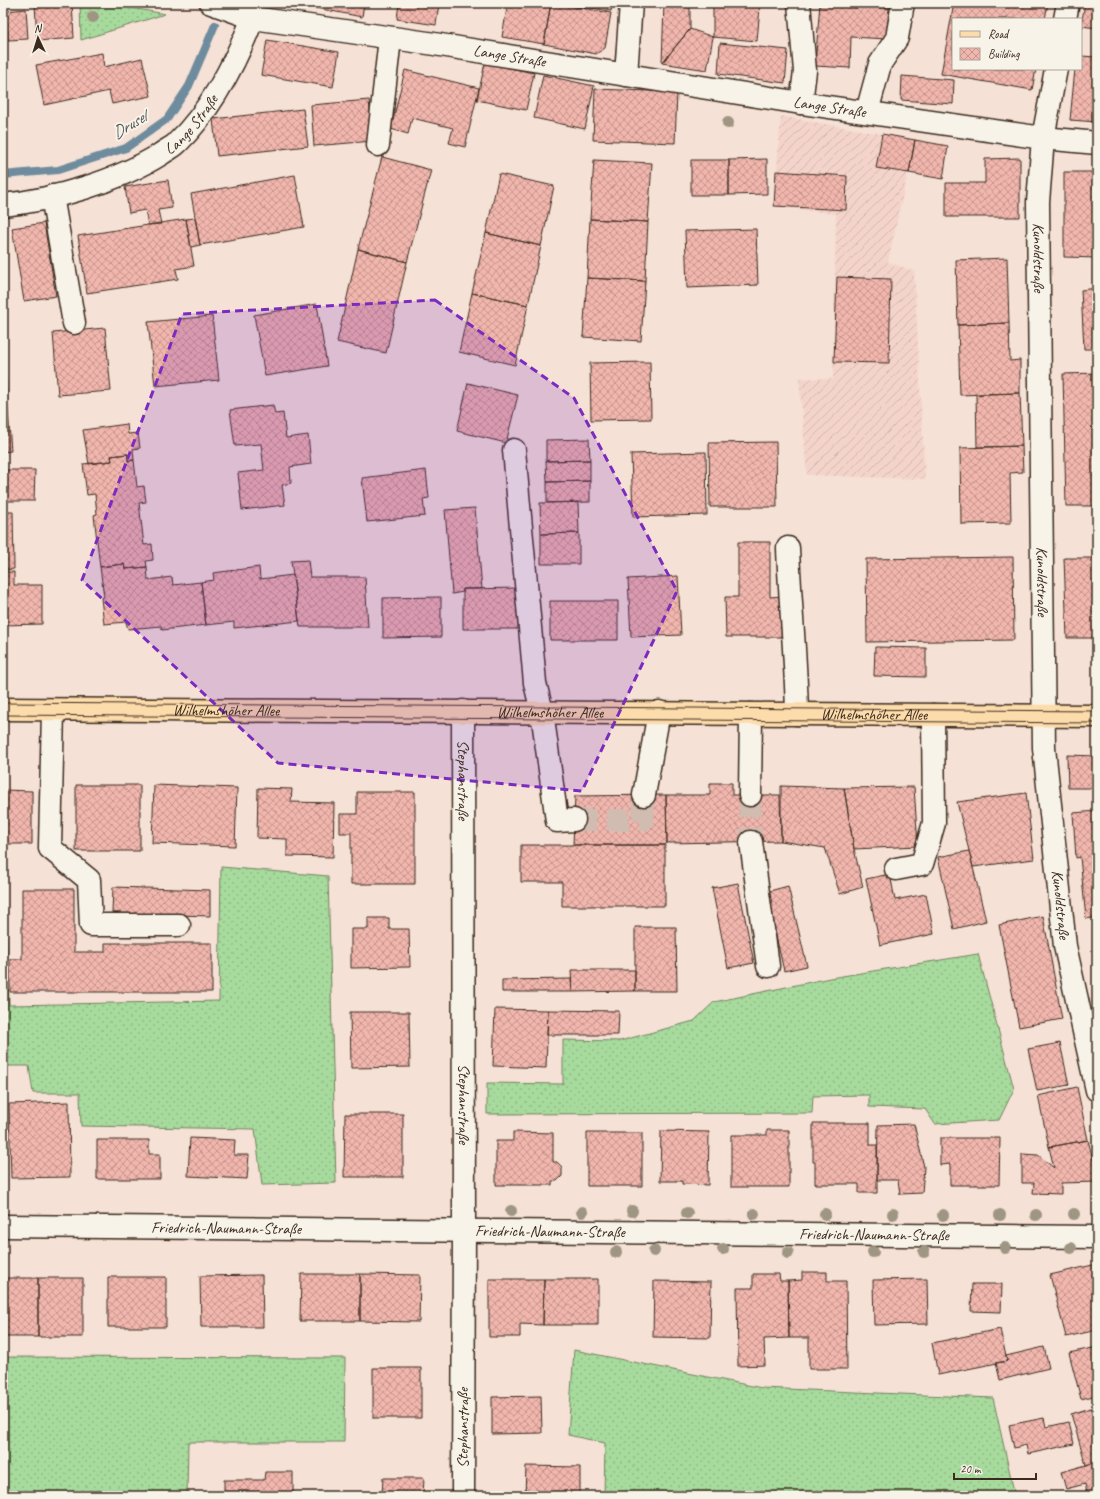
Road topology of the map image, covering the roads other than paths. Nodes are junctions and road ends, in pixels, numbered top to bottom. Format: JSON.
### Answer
{"nodes":[{"id":1,"x":211,"y":3,"type":"edge"},
{"id":2,"x":631,"y":3,"type":"edge"},
{"id":3,"x":799,"y":3,"type":"edge"},
{"id":4,"x":903,"y":3,"type":"edge"},
{"id":5,"x":1068,"y":3,"type":"edge"},
{"id":6,"x":253,"y":18,"type":"junction"},
{"id":7,"x":1065,"y":18,"type":"edge"},
{"id":8,"x":390,"y":38,"type":"junction"},
{"id":9,"x":1056,"y":70,"type":"edge"},
{"id":10,"x":626,"y":75,"type":"junction"},
{"id":11,"x":801,"y":103,"type":"junction"},
{"id":12,"x":867,"y":112,"type":"junction"},
{"id":13,"x":1043,"y":138,"type":"junction"},
{"id":14,"x":1097,"y":143,"type":"edge"},
{"id":15,"x":378,"y":144,"type":"dead end"},
{"id":16,"x":52,"y":196,"type":"junction"},
{"id":17,"x":3,"y":205,"type":"edge"},
{"id":18,"x":74,"y":323,"type":"dead end"},
{"id":19,"x":514,"y":450,"type":"dead end"},
{"id":20,"x":788,"y":548,"type":"dead end"},
{"id":21,"x":3,"y":709,"type":"edge"},
{"id":22,"x":53,"y":710,"type":"junction"},
{"id":23,"x":463,"y":711,"type":"junction"},
{"id":24,"x":542,"y":712,"type":"junction"},
{"id":25,"x":659,"y":712,"type":"junction"},
{"id":26,"x":751,"y":714,"type":"junction"},
{"id":27,"x":797,"y":714,"type":"junction"},
{"id":28,"x":933,"y":715,"type":"junction"},
{"id":29,"x":1044,"y":715,"type":"junction"},
{"id":30,"x":1097,"y":716,"type":"edge"},
{"id":31,"x":644,"y":795,"type":"tunnel mouth"},
{"id":32,"x":750,"y":795,"type":"tunnel mouth"},
{"id":33,"x":574,"y":820,"type":"tunnel mouth"},
{"id":34,"x":751,"y":842,"type":"tunnel mouth"},
{"id":35,"x":896,"y":868,"type":"dead end"},
{"id":36,"x":179,"y":925,"type":"dead end"},
{"id":37,"x":768,"y":966,"type":"dead end"},
{"id":38,"x":1097,"y":1090,"type":"edge"},
{"id":39,"x":3,"y":1226,"type":"edge"},
{"id":40,"x":464,"y":1230,"type":"junction"},
{"id":41,"x":1097,"y":1237,"type":"edge"},
{"id":42,"x":463,"y":1496,"type":"edge"}],
"edges":[{"from":1,"to":6,"type":"street"},
{"from":2,"to":10,"type":"street"},
{"from":3,"to":11,"type":"street"},
{"from":4,"to":12,"type":"street"},
{"from":5,"to":7,"type":"street"},
{"from":6,"to":8,"type":"street","name":"Lange Straße"},
{"from":6,"to":16,"type":"street","name":"Lange Straße"},
{"from":8,"to":10,"type":"street","name":"Lange Straße"},
{"from":8,"to":15,"type":"street"},
{"from":9,"to":13,"type":"street","name":"Kunoldstraße"},
{"from":10,"to":11,"type":"street","name":"Lange Straße"},
{"from":11,"to":12,"type":"street","name":"Lange Straße"},
{"from":12,"to":13,"type":"street","name":"Lange Straße"},
{"from":13,"to":14,"type":"street","name":"Lange Straße"},
{"from":13,"to":29,"type":"street","name":"Kunoldstraße"},
{"from":16,"to":17,"type":"street","name":"Lange Straße"},
{"from":16,"to":18,"type":"street"},
{"from":19,"to":24,"type":"street"},
{"from":20,"to":27,"type":"street"},
{"from":21,"to":22,"type":"main road","name":"Wilhelmshöher Allee"},
{"from":22,"to":23,"type":"main road","name":"Wilhelmshöher Allee"},
{"from":22,"to":36,"type":"street"},
{"from":23,"to":24,"type":"main road","name":"Wilhelmshöher Allee"},
{"from":23,"to":40,"type":"street","name":"Stephanstraße"},
{"from":24,"to":25,"type":"main road","name":"Wilhelmshöher Allee"},
{"from":24,"to":33,"type":"street"},
{"from":25,"to":26,"type":"main road","name":"Wilhelmshöher Allee"},
{"from":25,"to":31,"type":"street"},
{"from":26,"to":27,"type":"main road","name":"Wilhelmshöher Allee"},
{"from":26,"to":32,"type":"street"},
{"from":27,"to":28,"type":"main road","name":"Wilhelmshöher Allee"},
{"from":28,"to":29,"type":"main road","name":"Wilhelmshöher Allee"},
{"from":28,"to":35,"type":"street"},
{"from":29,"to":30,"type":"main road","name":"Wilhelmshöher Allee"},
{"from":29,"to":38,"type":"street","name":"Kunoldstraße"},
{"from":34,"to":37,"type":"street"},
{"from":39,"to":40,"type":"street","name":"Friedrich-Naumann-Straße"},
{"from":40,"to":41,"type":"street","name":"Friedrich-Naumann-Straße"},
{"from":40,"to":42,"type":"street","name":"Stephanstraße"}]}
